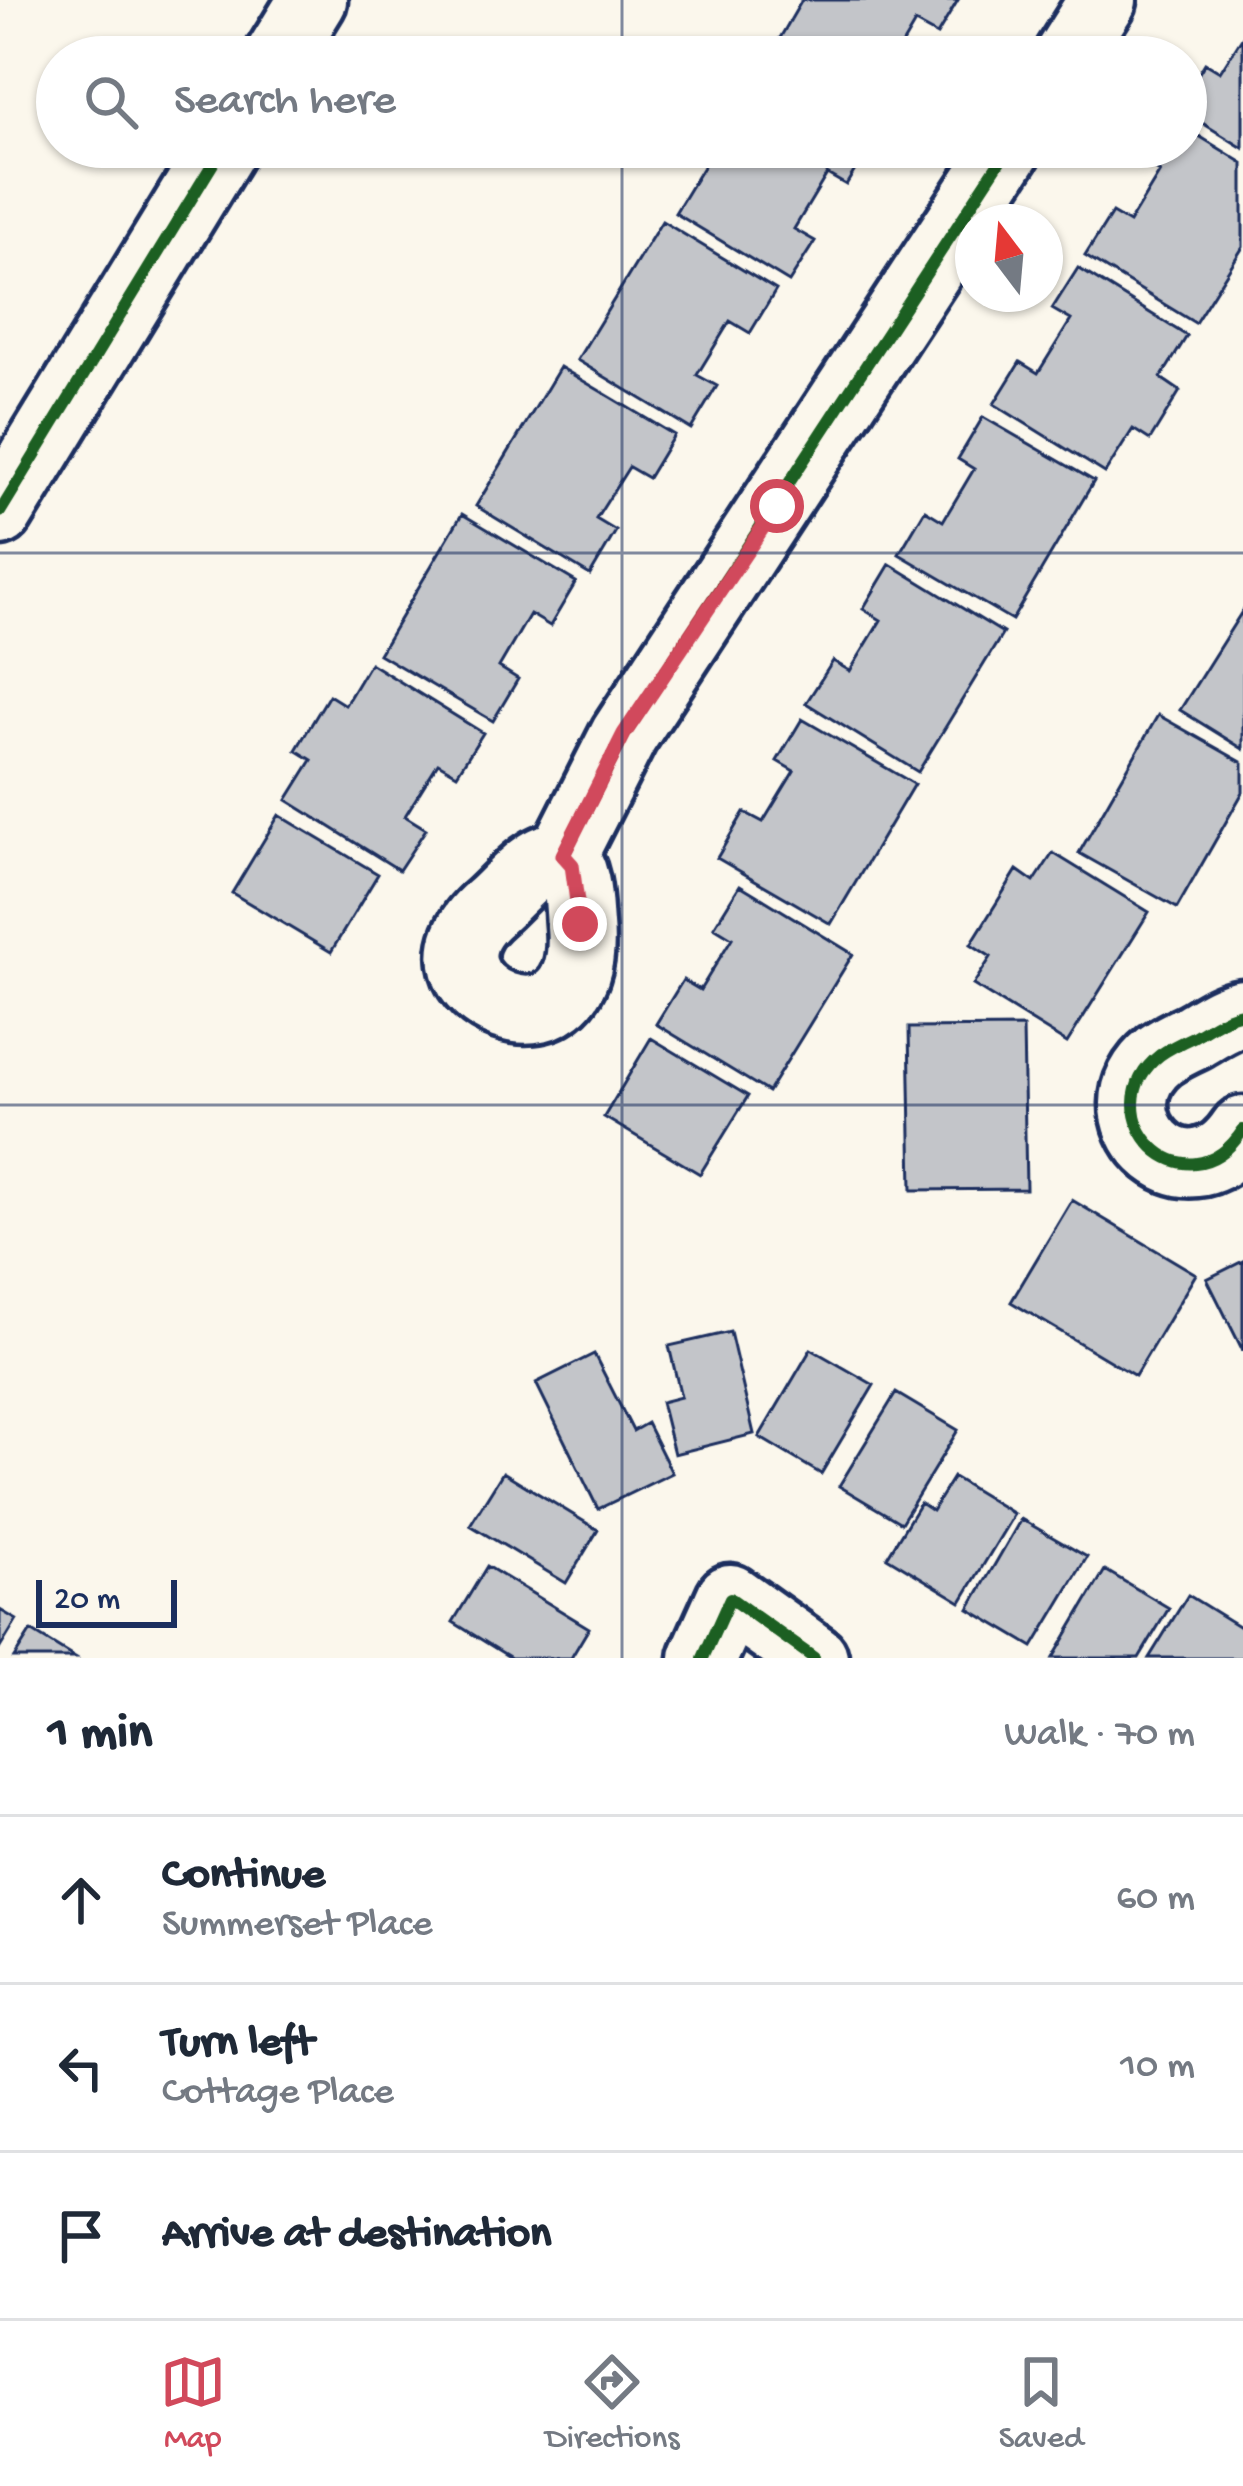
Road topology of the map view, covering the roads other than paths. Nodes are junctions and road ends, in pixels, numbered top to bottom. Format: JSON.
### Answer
{"nodes":[{"id":1,"x":313,"y":0,"type":"edge"},
{"id":2,"x":1103,"y":0,"type":"edge"},
{"id":3,"x":291,"y":36,"type":"edge"},
{"id":4,"x":1080,"y":36,"type":"edge"},
{"id":5,"x":210,"y":168,"type":"edge"},
{"id":6,"x":995,"y":168,"type":"edge"},
{"id":7,"x":0,"y":512,"type":"edge"},
{"id":8,"x":563,"y":855,"type":"dead end"},
{"id":9,"x":1243,"y":1013,"type":"edge"},
{"id":10,"x":1243,"y":1130,"type":"edge"},
{"id":11,"x":703,"y":1658,"type":"edge"},
{"id":12,"x":814,"y":1658,"type":"edge"}],
"edges":[{"from":1,"to":3,"type":"street"},
{"from":2,"to":4,"type":"street"},
{"from":5,"to":7,"type":"street"},
{"from":6,"to":8,"type":"street"},
{"from":9,"to":10,"type":"street"},
{"from":11,"to":12,"type":"street"}]}
